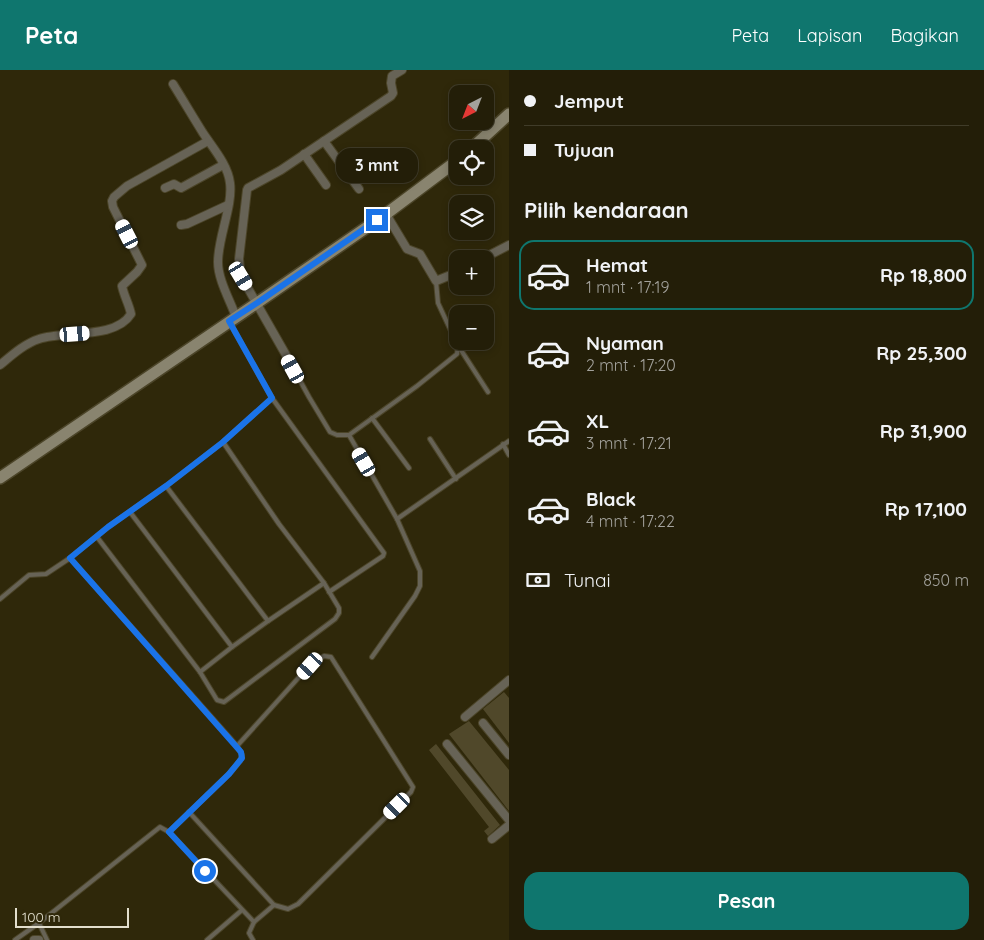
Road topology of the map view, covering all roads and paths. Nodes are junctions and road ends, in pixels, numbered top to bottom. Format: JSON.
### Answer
{"nodes":[{"id":1,"x":402,"y":70,"type":"edge"},
{"id":2,"x":173,"y":84,"type":"dead end"},
{"id":3,"x":509,"y":114,"type":"edge"},
{"id":4,"x":481,"y":140,"type":"edge"},
{"id":5,"x":208,"y":141,"type":"junction"},
{"id":6,"x":324,"y":141,"type":"junction"},
{"id":7,"x":304,"y":154,"type":"junction"},
{"id":8,"x":223,"y":165,"type":"junction"},
{"id":9,"x":449,"y":167,"type":"edge"},
{"id":10,"x":326,"y":185,"type":"dead end"},
{"id":11,"x":165,"y":188,"type":"dead end"},
{"id":12,"x":359,"y":189,"type":"dead end"},
{"id":13,"x":228,"y":205,"type":"junction"},
{"id":14,"x":386,"y":214,"type":"junction"},
{"id":15,"x":181,"y":225,"type":"dead end"},
{"id":16,"x":509,"y":245,"type":"edge"},
{"id":17,"x":494,"y":253,"type":"edge"},
{"id":18,"x":449,"y":276,"type":"edge"},
{"id":19,"x":436,"y":281,"type":"junction"},
{"id":20,"x":243,"y":312,"type":"junction"},
{"id":21,"x":449,"y":327,"type":"edge"},
{"id":22,"x":458,"y":350,"type":"edge"},
{"id":23,"x":461,"y":350,"type":"edge"},
{"id":24,"x":286,"y":355,"type":"joint"},
{"id":25,"x":0,"y":365,"type":"edge"},
{"id":26,"x":488,"y":392,"type":"dead end"},
{"id":27,"x":272,"y":398,"type":"junction"},
{"id":28,"x":372,"y":418,"type":"junction"},
{"id":29,"x":349,"y":435,"type":"junction"},
{"id":30,"x":430,"y":438,"type":"dead end"},
{"id":31,"x":509,"y":441,"type":"edge"},
{"id":32,"x":223,"y":442,"type":"junction"},
{"id":33,"x":504,"y":444,"type":"junction"},
{"id":34,"x":509,"y":455,"type":"edge"},
{"id":35,"x":409,"y":468,"type":"dead end"},
{"id":36,"x":0,"y":478,"type":"edge"},
{"id":37,"x":456,"y":479,"type":"junction"},
{"id":38,"x":166,"y":486,"type":"junction"},
{"id":39,"x":130,"y":512,"type":"junction"},
{"id":40,"x":396,"y":519,"type":"junction"},
{"id":41,"x":97,"y":537,"type":"junction"},
{"id":42,"x":70,"y":558,"type":"junction"},
{"id":43,"x":324,"y":583,"type":"junction"},
{"id":44,"x":329,"y":592,"type":"junction"},
{"id":45,"x":0,"y":599,"type":"edge"},
{"id":46,"x":268,"y":621,"type":"junction"},
{"id":47,"x":232,"y":647,"type":"junction"},
{"id":48,"x":372,"y":657,"type":"dead end"},
{"id":49,"x":200,"y":672,"type":"junction"},
{"id":50,"x":509,"y":680,"type":"edge"},
{"id":51,"x":465,"y":717,"type":"dead end"},
{"id":52,"x":483,"y":723,"type":"dead end"},
{"id":53,"x":446,"y":744,"type":"dead end"},
{"id":54,"x":237,"y":746,"type":"junction"},
{"id":55,"x":509,"y":755,"type":"edge"},
{"id":56,"x":189,"y":812,"type":"junction"},
{"id":57,"x":509,"y":820,"type":"edge"},
{"id":58,"x":509,"y":825,"type":"edge"},
{"id":59,"x":169,"y":832,"type":"junction"},
{"id":60,"x":492,"y":839,"type":"dead end"},
{"id":61,"x":274,"y":905,"type":"junction"},
{"id":62,"x":242,"y":910,"type":"junction"},
{"id":63,"x":254,"y":922,"type":"junction"},
{"id":64,"x":39,"y":924,"type":"junction"},
{"id":65,"x":15,"y":940,"type":"edge"},
{"id":66,"x":34,"y":940,"type":"edge"},
{"id":67,"x":39,"y":940,"type":"edge"},
{"id":68,"x":47,"y":940,"type":"edge"},
{"id":69,"x":207,"y":940,"type":"edge"},
{"id":70,"x":253,"y":940,"type":"edge"}],
"edges":[{"from":1,"to":6,"type":"street"},
{"from":2,"to":5,"type":"street"},
{"from":3,"to":4,"type":"street"},
{"from":5,"to":8,"type":"street"},
{"from":5,"to":25,"type":"street"},
{"from":6,"to":7,"type":"street"},
{"from":6,"to":12,"type":"street"},
{"from":7,"to":10,"type":"street"},
{"from":7,"to":20,"type":"street"},
{"from":8,"to":11,"type":"street"},
{"from":8,"to":13,"type":"street"},
{"from":9,"to":14,"type":"street"},
{"from":13,"to":15,"type":"street"},
{"from":13,"to":20,"type":"street"},
{"from":14,"to":19,"type":"street"},
{"from":14,"to":20,"type":"street"},
{"from":16,"to":17,"type":"street"},
{"from":18,"to":19,"type":"street"},
{"from":19,"to":21,"type":"lane"},
{"from":20,"to":24,"type":"street"},
{"from":20,"to":27,"type":"lane"},
{"from":20,"to":36,"type":"street"},
{"from":22,"to":28,"type":"lane"},
{"from":23,"to":26,"type":"lane"},
{"from":24,"to":29,"type":"lane"},
{"from":27,"to":32,"type":"lane"},
{"from":27,"to":44,"type":"lane"},
{"from":28,"to":29,"type":"lane"},
{"from":28,"to":35,"type":"lane"},
{"from":29,"to":40,"type":"lane"},
{"from":30,"to":37,"type":"lane"},
{"from":31,"to":33,"type":"lane"},
{"from":32,"to":38,"type":"lane"},
{"from":32,"to":43,"type":"lane"},
{"from":33,"to":34,"type":"lane"},
{"from":33,"to":37,"type":"lane"},
{"from":37,"to":40,"type":"lane"},
{"from":38,"to":39,"type":"lane"},
{"from":38,"to":46,"type":"lane"},
{"from":39,"to":41,"type":"lane"},
{"from":39,"to":47,"type":"lane"},
{"from":40,"to":48,"type":"lane"},
{"from":41,"to":42,"type":"lane"},
{"from":41,"to":49,"type":"lane"},
{"from":42,"to":45,"type":"lane"},
{"from":42,"to":54,"type":"lane"},
{"from":43,"to":44,"type":"lane"},
{"from":43,"to":46,"type":"lane"},
{"from":44,"to":49,"type":"lane"},
{"from":46,"to":47,"type":"lane"},
{"from":47,"to":49,"type":"lane"},
{"from":50,"to":51,"type":"street"},
{"from":52,"to":55,"type":"street"},
{"from":53,"to":57,"type":"street"},
{"from":54,"to":56,"type":"lane"},
{"from":54,"to":61,"type":"lane"},
{"from":56,"to":59,"type":"lane"},
{"from":56,"to":61,"type":"lane"},
{"from":58,"to":60,"type":"street"},
{"from":59,"to":62,"type":"lane"},
{"from":59,"to":64,"type":"lane"},
{"from":61,"to":63,"type":"lane"},
{"from":62,"to":63,"type":"lane"},
{"from":62,"to":69,"type":"lane"},
{"from":63,"to":70,"type":"lane"},
{"from":64,"to":65,"type":"lane"},
{"from":64,"to":68,"type":"lane"},
{"from":66,"to":67,"type":"street"}]}
